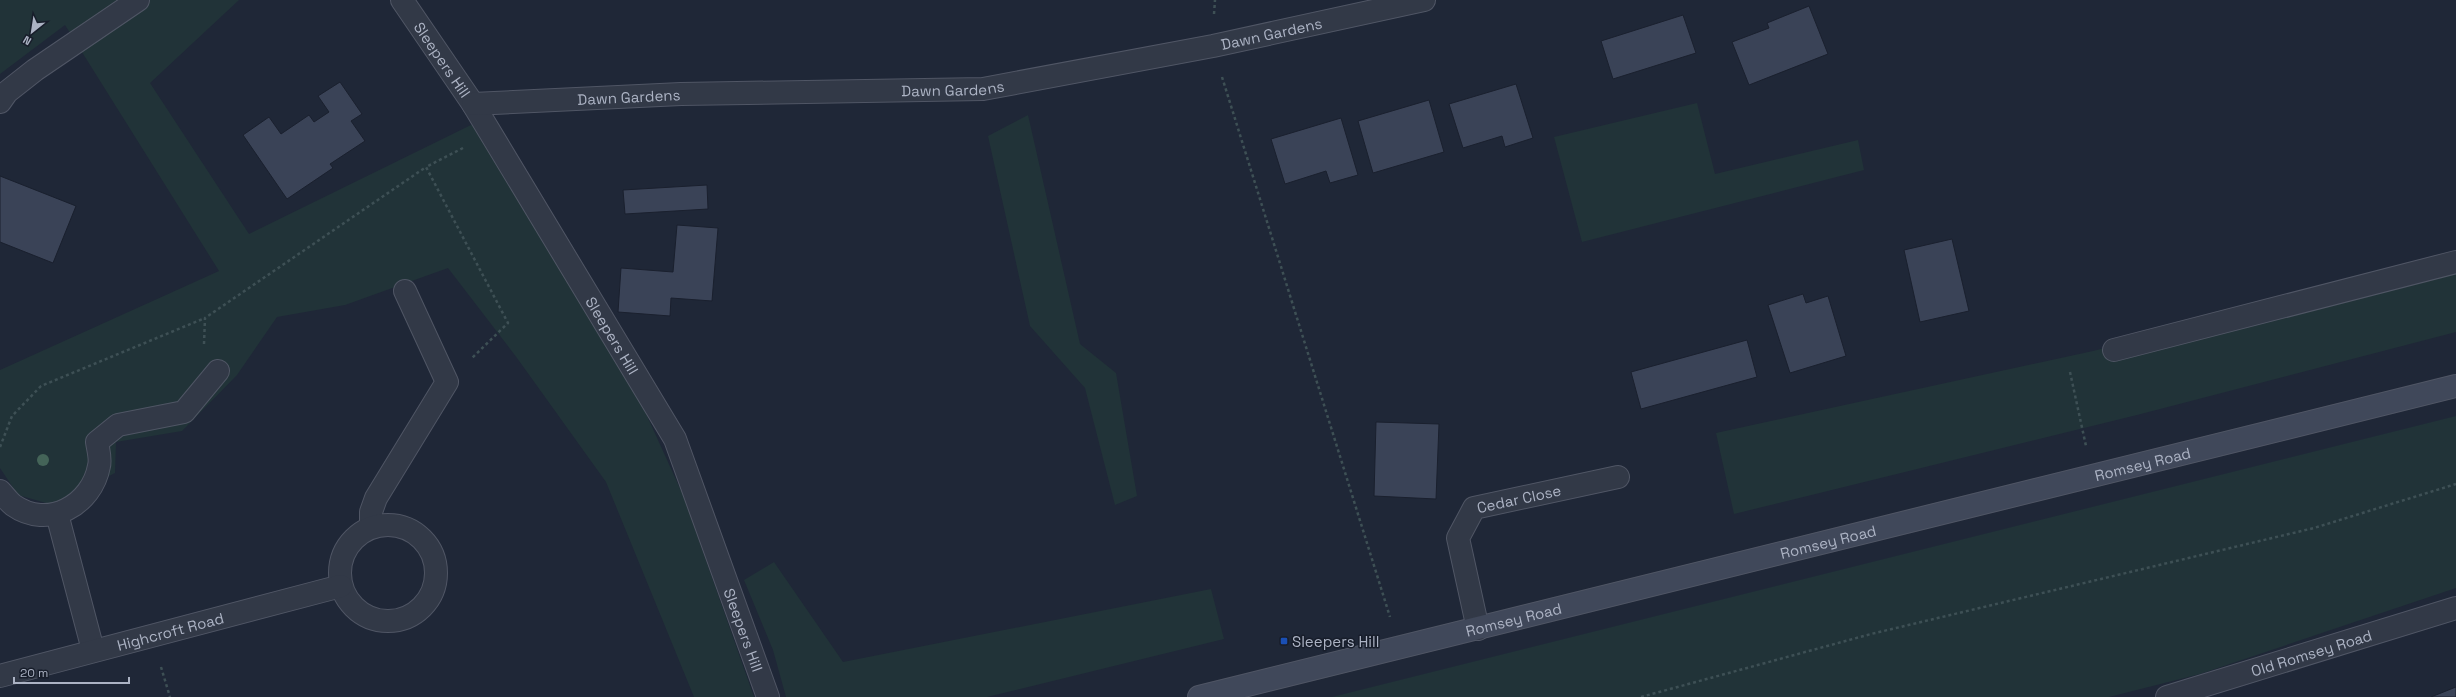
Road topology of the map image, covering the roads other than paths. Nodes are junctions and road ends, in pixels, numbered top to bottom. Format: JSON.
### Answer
{"nodes":[{"id":1,"x":138,"y":0,"type":"edge"},
{"id":2,"x":402,"y":0,"type":"edge"},
{"id":3,"x":1424,"y":0,"type":"edge"},
{"id":4,"x":0,"y":102,"type":"edge"},
{"id":5,"x":473,"y":104,"type":"junction"},
{"id":6,"x":2456,"y":262,"type":"edge"},
{"id":7,"x":405,"y":292,"type":"dead end"},
{"id":8,"x":2114,"y":350,"type":"dead end"},
{"id":9,"x":218,"y":371,"type":"dead end"},
{"id":10,"x":2456,"y":386,"type":"edge"},
{"id":11,"x":1618,"y":477,"type":"dead end"},
{"id":12,"x":0,"y":491,"type":"edge"},
{"id":13,"x":57,"y":514,"type":"junction"},
{"id":14,"x":371,"y":527,"type":"junction"},
{"id":15,"x":341,"y":586,"type":"junction"},
{"id":16,"x":2456,"y":608,"type":"edge"},
{"id":17,"x":1478,"y":628,"type":"junction"},
{"id":18,"x":93,"y":650,"type":"junction"},
{"id":19,"x":0,"y":676,"type":"edge"},
{"id":20,"x":768,"y":697,"type":"edge"},
{"id":21,"x":1199,"y":697,"type":"edge"},
{"id":22,"x":2166,"y":697,"type":"edge"}],
"edges":[{"from":1,"to":4,"type":"street"},
{"from":2,"to":5,"type":"street","name":"Sleepers Hill"},
{"from":3,"to":5,"type":"street","name":"Dawn Gardens"},
{"from":5,"to":20,"type":"street","name":"Sleepers Hill"},
{"from":6,"to":8,"type":"street"},
{"from":7,"to":14,"type":"street"},
{"from":9,"to":13,"type":"street"},
{"from":10,"to":17,"type":"main road","name":"Romsey Road"},
{"from":11,"to":17,"type":"street","name":"Cedar Close"},
{"from":12,"to":13,"type":"street"},
{"from":13,"to":18,"type":"street"},
{"from":14,"to":15,"type":"street"},
{"from":14,"to":15,"type":"street"},
{"from":15,"to":18,"type":"street","name":"Highcroft Road"},
{"from":16,"to":22,"type":"street","name":"Old Romsey Road"},
{"from":17,"to":21,"type":"main road","name":"Romsey Road"},
{"from":18,"to":19,"type":"street","name":"Highcroft Road"}]}
